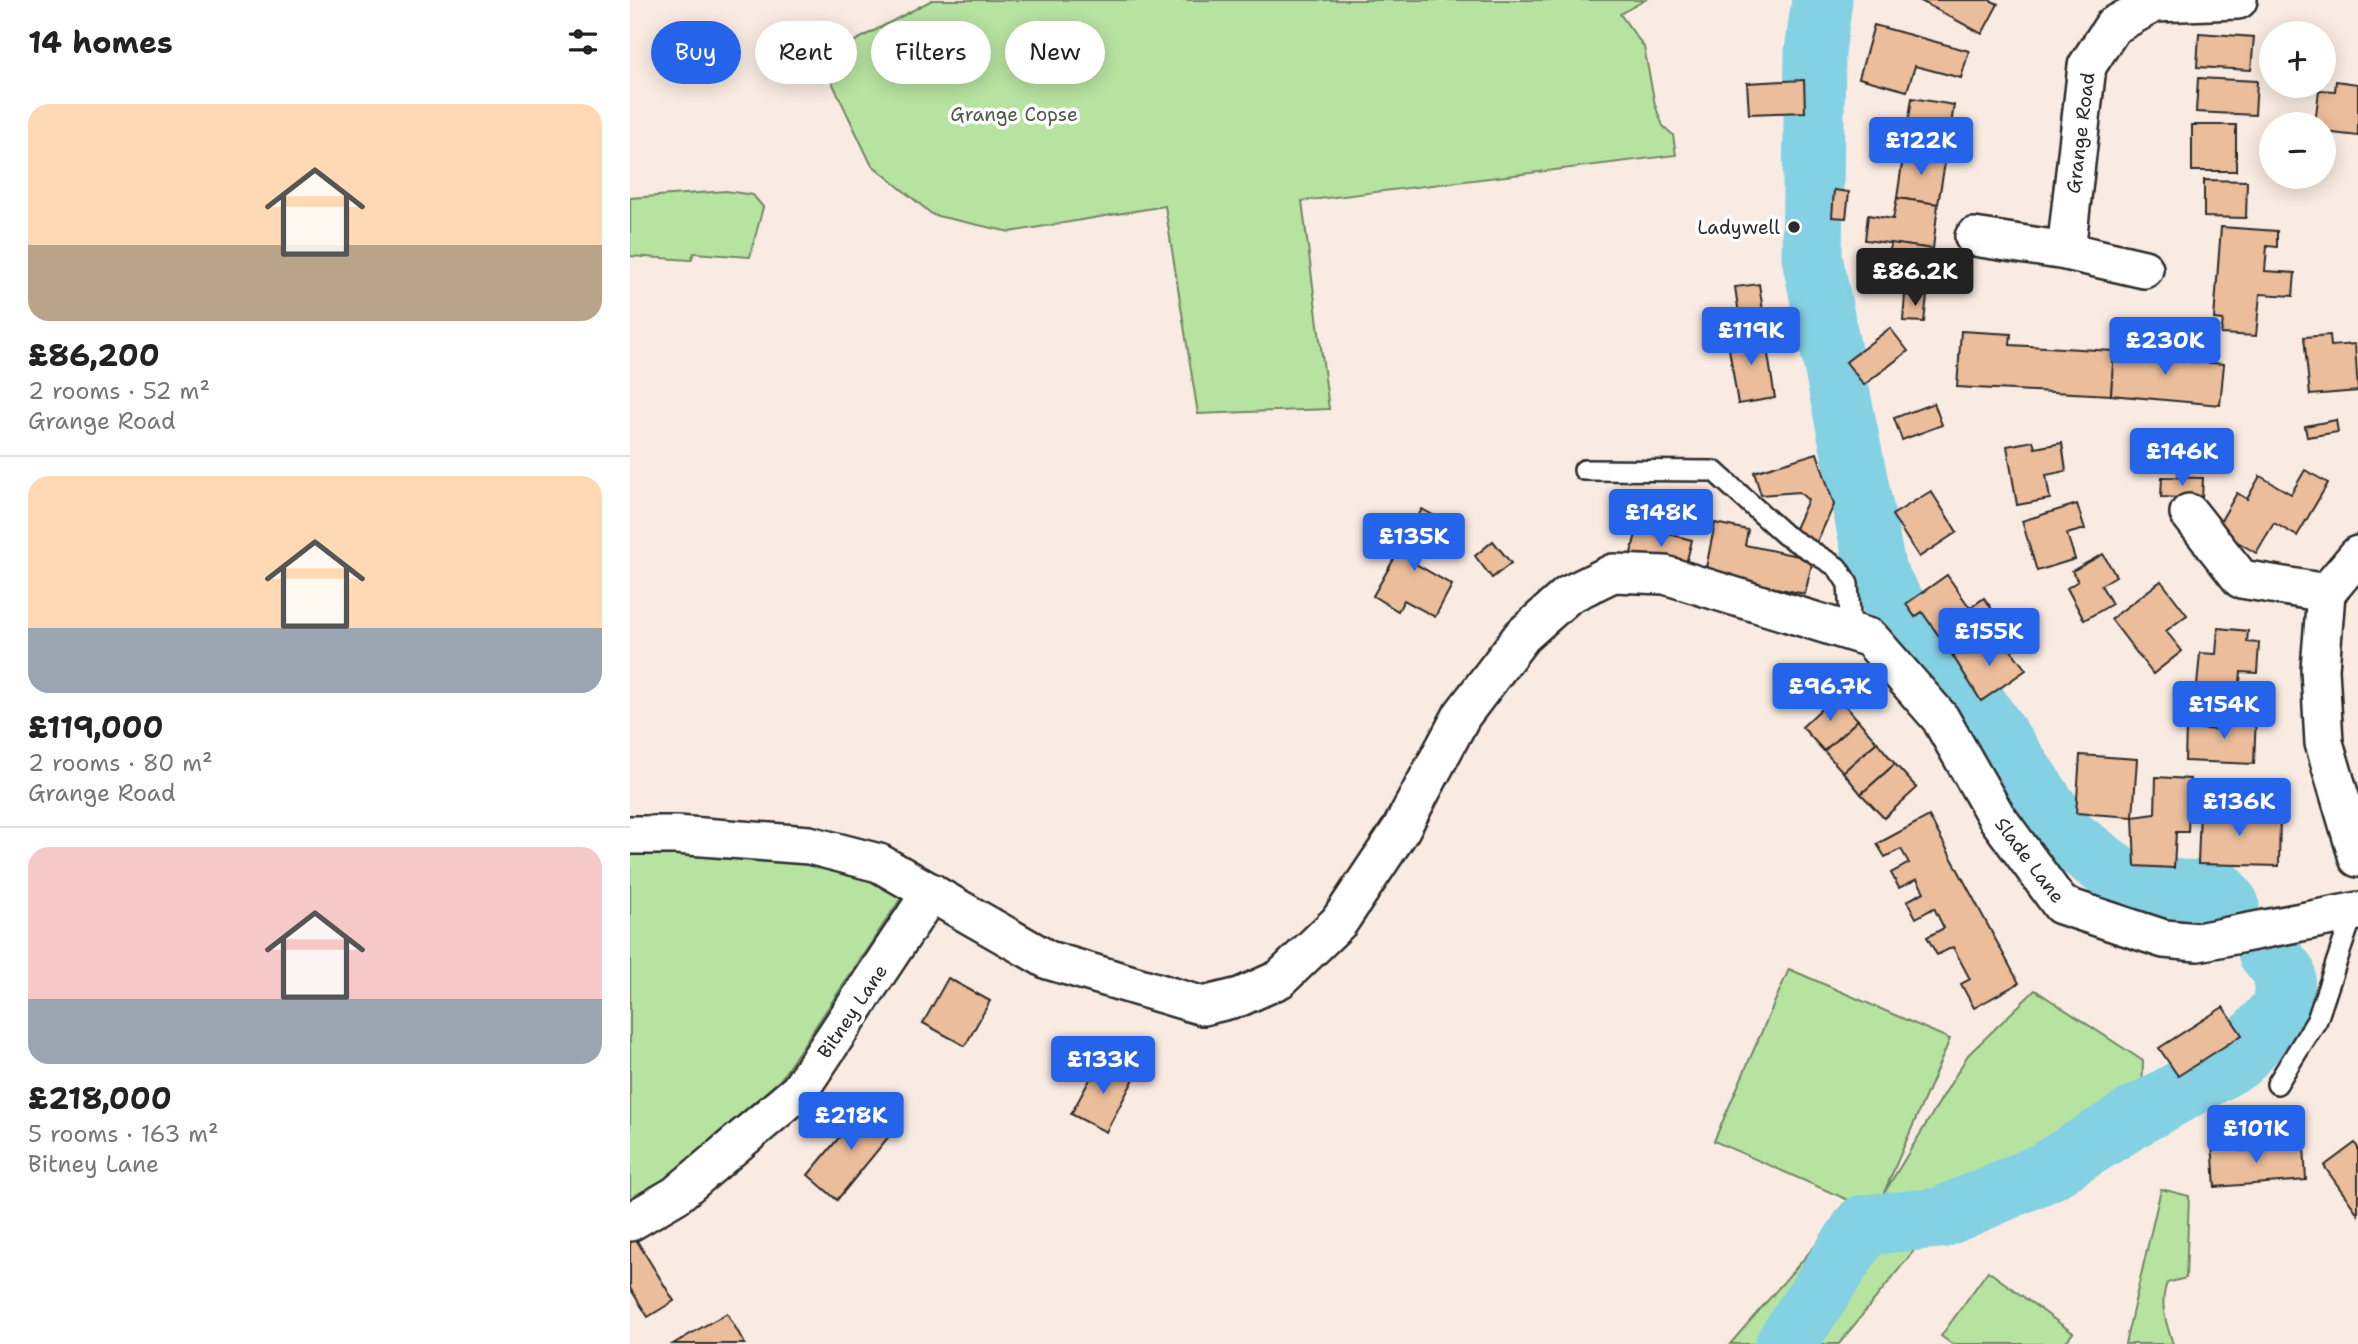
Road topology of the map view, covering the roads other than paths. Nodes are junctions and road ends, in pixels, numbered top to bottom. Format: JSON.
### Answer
{"nodes":[{"id":1,"x":2238,"y":0,"type":"edge"},
{"id":2,"x":1974,"y":237,"type":"dead end"},
{"id":3,"x":2066,"y":251,"type":"junction"},
{"id":4,"x":2144,"y":269,"type":"dead end"},
{"id":5,"x":1584,"y":470,"type":"dead end"},
{"id":6,"x":2189,"y":513,"type":"dead end"},
{"id":7,"x":2358,"y":555,"type":"edge"},
{"id":8,"x":2326,"y":593,"type":"junction"},
{"id":9,"x":1860,"y":636,"type":"junction"},
{"id":10,"x":630,"y":835,"type":"edge"},
{"id":11,"x":2358,"y":858,"type":"edge"},
{"id":12,"x":931,"y":892,"type":"junction"},
{"id":13,"x":2355,"y":912,"type":"edge"},
{"id":14,"x":2277,"y":1084,"type":"dead end"},
{"id":15,"x":630,"y":1222,"type":"edge"}],
"edges":[{"from":1,"to":3,"type":"street","name":"Grange Road"},
{"from":2,"to":3,"type":"street"},
{"from":3,"to":4,"type":"street"},
{"from":5,"to":9,"type":"lane"},
{"from":6,"to":8,"type":"street"},
{"from":7,"to":8,"type":"street"},
{"from":8,"to":11,"type":"street"},
{"from":9,"to":12,"type":"street"},
{"from":9,"to":13,"type":"street","name":"Slade Lane"},
{"from":10,"to":12,"type":"street"},
{"from":12,"to":15,"type":"street","name":"Bitney Lane"},
{"from":13,"to":14,"type":"lane"}]}
